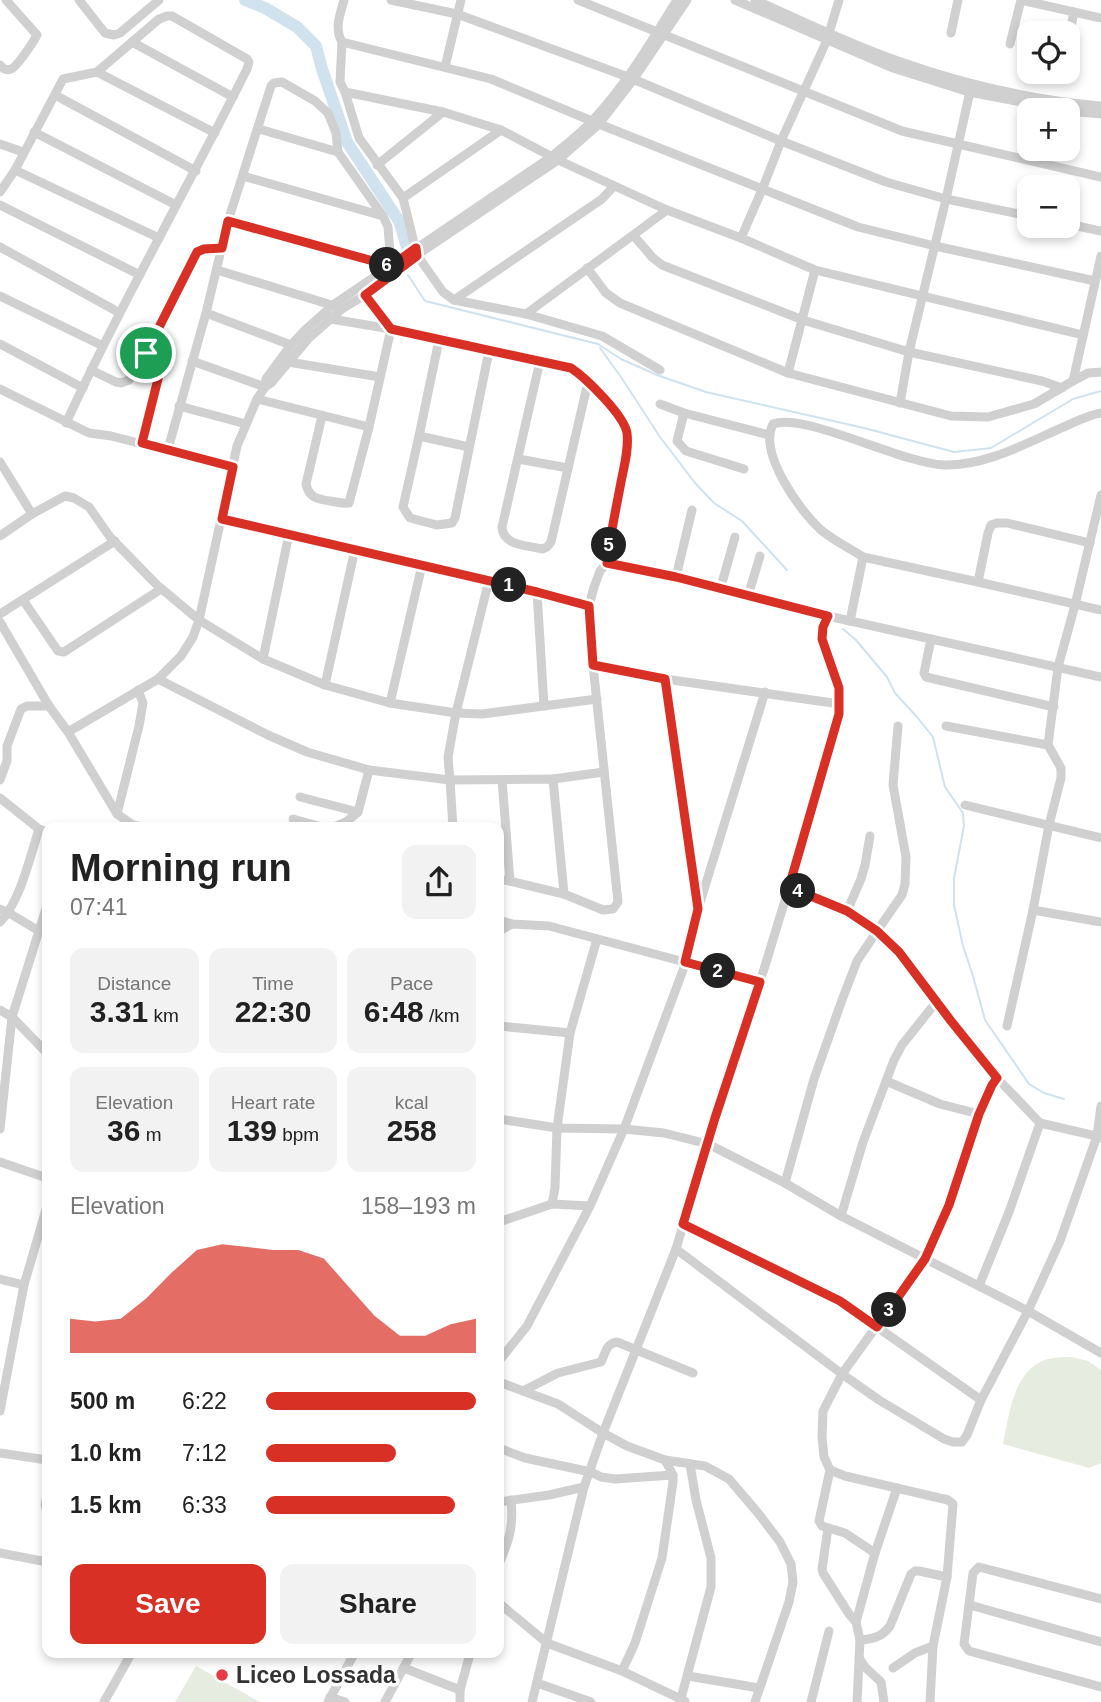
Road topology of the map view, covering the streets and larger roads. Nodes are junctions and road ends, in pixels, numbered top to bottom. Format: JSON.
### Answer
{"nodes":[{"id":1,"x":6,"y":0,"type":"edge"},
{"id":2,"x":79,"y":0,"type":"edge"},
{"id":3,"x":159,"y":0,"type":"edge"},
{"id":4,"x":344,"y":0,"type":"edge"},
{"id":5,"x":390,"y":0,"type":"edge"},
{"id":6,"x":461,"y":0,"type":"edge"},
{"id":7,"x":578,"y":0,"type":"edge"},
{"id":8,"x":677,"y":0,"type":"edge"},
{"id":9,"x":687,"y":0,"type":"edge"},
{"id":10,"x":735,"y":0,"type":"edge"},
{"id":11,"x":755,"y":0,"type":"edge"},
{"id":12,"x":839,"y":0,"type":"edge"},
{"id":13,"x":958,"y":0,"type":"edge"},
{"id":14,"x":1021,"y":0,"type":"edge"},
{"id":15,"x":1070,"y":0,"type":"edge"},
{"id":16,"x":772,"y":3,"type":"edge"},
{"id":17,"x":1071,"y":11,"type":"junction"},
{"id":18,"x":457,"y":14,"type":"junction"},
{"id":19,"x":1101,"y":18,"type":"edge"},
{"id":20,"x":1070,"y":21,"type":"edge"},
{"id":21,"x":661,"y":33,"type":"junction"},
{"id":22,"x":951,"y":33,"type":"dead end"},
{"id":23,"x":828,"y":36,"type":"junction"},
{"id":24,"x":132,"y":42,"type":"junction"},
{"id":25,"x":342,"y":42,"type":"junction"},
{"id":26,"x":1010,"y":44,"type":"dead end"},
{"id":27,"x":0,"y":65,"type":"edge"},
{"id":28,"x":445,"y":67,"type":"junction"},
{"id":29,"x":97,"y":72,"type":"junction"},
{"id":30,"x":631,"y":79,"type":"junction"},
{"id":31,"x":970,"y":88,"type":"junction"},
{"id":32,"x":345,"y":92,"type":"junction"},
{"id":33,"x":804,"y":92,"type":"junction"},
{"id":34,"x":55,"y":95,"type":"junction"},
{"id":35,"x":233,"y":97,"type":"junction"},
{"id":36,"x":1017,"y":99,"type":"edge"},
{"id":37,"x":1101,"y":106,"type":"edge"},
{"id":38,"x":443,"y":112,"type":"junction"},
{"id":39,"x":1080,"y":112,"type":"edge"},
{"id":40,"x":1101,"y":114,"type":"edge"},
{"id":41,"x":596,"y":122,"type":"junction"},
{"id":42,"x":259,"y":129,"type":"junction"},
{"id":43,"x":501,"y":130,"type":"junction"},
{"id":44,"x":34,"y":132,"type":"junction"},
{"id":45,"x":215,"y":133,"type":"junction"},
{"id":46,"x":781,"y":141,"type":"junction"},
{"id":47,"x":958,"y":144,"type":"junction"},
{"id":48,"x":0,"y":145,"type":"edge"},
{"id":49,"x":23,"y":152,"type":"junction"},
{"id":50,"x":338,"y":152,"type":"junction"},
{"id":51,"x":555,"y":159,"type":"junction"},
{"id":52,"x":377,"y":165,"type":"junction"},
{"id":53,"x":15,"y":170,"type":"junction"},
{"id":54,"x":196,"y":171,"type":"junction"},
{"id":55,"x":243,"y":176,"type":"junction"},
{"id":56,"x":1101,"y":177,"type":"edge"},
{"id":57,"x":614,"y":186,"type":"junction"},
{"id":58,"x":1,"y":188,"type":"edge"},
{"id":59,"x":763,"y":188,"type":"junction"},
{"id":60,"x":403,"y":198,"type":"junction"},
{"id":61,"x":946,"y":199,"type":"junction"},
{"id":62,"x":0,"y":205,"type":"edge"},
{"id":63,"x":176,"y":205,"type":"junction"},
{"id":64,"x":667,"y":210,"type":"junction"},
{"id":65,"x":1017,"y":214,"type":"edge"},
{"id":66,"x":383,"y":216,"type":"junction"},
{"id":67,"x":228,"y":221,"type":"junction"},
{"id":68,"x":1080,"y":226,"type":"edge"},
{"id":69,"x":1101,"y":230,"type":"edge"},
{"id":70,"x":634,"y":236,"type":"junction"},
{"id":71,"x":159,"y":238,"type":"junction"},
{"id":72,"x":741,"y":238,"type":"junction"},
{"id":73,"x":935,"y":246,"type":"junction"},
{"id":74,"x":0,"y":247,"type":"edge"},
{"id":75,"x":222,"y":248,"type":"junction"},
{"id":76,"x":417,"y":252,"type":"junction"},
{"id":77,"x":1101,"y":256,"type":"edge"},
{"id":78,"x":587,"y":268,"type":"junction"},
{"id":79,"x":394,"y":269,"type":"junction"},
{"id":80,"x":216,"y":270,"type":"junction"},
{"id":81,"x":815,"y":270,"type":"junction"},
{"id":82,"x":140,"y":275,"type":"junction"},
{"id":83,"x":1095,"y":281,"type":"junction"},
{"id":84,"x":365,"y":295,"type":"junction"},
{"id":85,"x":0,"y":296,"type":"edge"},
{"id":86,"x":923,"y":297,"type":"junction"},
{"id":87,"x":454,"y":300,"type":"junction"},
{"id":88,"x":338,"y":307,"type":"junction"},
{"id":89,"x":120,"y":313,"type":"junction"},
{"id":90,"x":205,"y":313,"type":"junction"},
{"id":91,"x":526,"y":314,"type":"junction"},
{"id":92,"x":327,"y":317,"type":"junction"},
{"id":93,"x":803,"y":320,"type":"junction"},
{"id":94,"x":391,"y":329,"type":"junction"},
{"id":95,"x":1083,"y":335,"type":"junction"},
{"id":96,"x":439,"y":340,"type":"junction"},
{"id":97,"x":0,"y":344,"type":"edge"},
{"id":98,"x":291,"y":345,"type":"junction"},
{"id":99,"x":103,"y":346,"type":"junction"},
{"id":100,"x":489,"y":351,"type":"junction"},
{"id":101,"x":909,"y":352,"type":"junction"},
{"id":102,"x":146,"y":353,"type":"junction"},
{"id":103,"x":285,"y":360,"type":"junction"},
{"id":104,"x":192,"y":361,"type":"junction"},
{"id":105,"x":540,"y":361,"type":"junction"},
{"id":106,"x":91,"y":370,"type":"junction"},
{"id":107,"x":660,"y":370,"type":"dead end"},
{"id":108,"x":1101,"y":372,"type":"edge"},
{"id":109,"x":788,"y":373,"type":"junction"},
{"id":110,"x":380,"y":377,"type":"junction"},
{"id":111,"x":1073,"y":381,"type":"junction"},
{"id":112,"x":588,"y":382,"type":"junction"},
{"id":113,"x":265,"y":387,"type":"junction"},
{"id":114,"x":83,"y":388,"type":"junction"},
{"id":115,"x":1062,"y":388,"type":"junction"},
{"id":116,"x":0,"y":389,"type":"edge"},
{"id":117,"x":257,"y":399,"type":"junction"},
{"id":118,"x":900,"y":403,"type":"junction"},
{"id":119,"x":660,"y":404,"type":"dead end"},
{"id":120,"x":179,"y":406,"type":"junction"},
{"id":121,"x":684,"y":413,"type":"junction"},
{"id":122,"x":1101,"y":413,"type":"edge"},
{"id":123,"x":321,"y":416,"type":"junction"},
{"id":124,"x":66,"y":423,"type":"junction"},
{"id":125,"x":246,"y":424,"type":"junction"},
{"id":126,"x":369,"y":427,"type":"junction"},
{"id":127,"x":769,"y":435,"type":"junction"},
{"id":128,"x":419,"y":436,"type":"junction"},
{"id":129,"x":142,"y":443,"type":"junction"},
{"id":130,"x":470,"y":447,"type":"junction"},
{"id":131,"x":168,"y":449,"type":"junction"},
{"id":132,"x":518,"y":459,"type":"junction"},
{"id":133,"x":0,"y":463,"type":"edge"},
{"id":134,"x":233,"y":467,"type":"junction"},
{"id":135,"x":568,"y":468,"type":"junction"},
{"id":136,"x":744,"y":469,"type":"dead end"},
{"id":137,"x":1101,"y":495,"type":"edge"},
{"id":138,"x":692,"y":510,"type":"dead end"},
{"id":139,"x":32,"y":514,"type":"junction"},
{"id":140,"x":222,"y":519,"type":"junction"},
{"id":141,"x":289,"y":534,"type":"junction"},
{"id":142,"x":0,"y":536,"type":"edge"},
{"id":143,"x":735,"y":537,"type":"dead end"},
{"id":144,"x":115,"y":541,"type":"junction"},
{"id":145,"x":1090,"y":544,"type":"junction"},
{"id":146,"x":355,"y":550,"type":"junction"},
{"id":147,"x":760,"y":556,"type":"dead end"},
{"id":148,"x":863,"y":557,"type":"junction"},
{"id":149,"x":607,"y":563,"type":"junction"},
{"id":150,"x":422,"y":565,"type":"junction"},
{"id":151,"x":676,"y":577,"type":"junction"},
{"id":152,"x":489,"y":580,"type":"junction"},
{"id":153,"x":978,"y":582,"type":"junction"},
{"id":154,"x":161,"y":589,"type":"junction"},
{"id":155,"x":720,"y":590,"type":"junction"},
{"id":156,"x":537,"y":592,"type":"junction"},
{"id":157,"x":748,"y":596,"type":"junction"},
{"id":158,"x":23,"y":600,"type":"junction"},
{"id":159,"x":1075,"y":605,"type":"junction"},
{"id":160,"x":589,"y":606,"type":"junction"},
{"id":161,"x":1101,"y":610,"type":"edge"},
{"id":162,"x":0,"y":614,"type":"edge"},
{"id":163,"x":828,"y":616,"type":"junction"},
{"id":164,"x":199,"y":620,"type":"junction"},
{"id":165,"x":850,"y":621,"type":"junction"},
{"id":166,"x":1,"y":625,"type":"edge"},
{"id":167,"x":931,"y":639,"type":"junction"},
{"id":168,"x":263,"y":659,"type":"junction"},
{"id":169,"x":593,"y":665,"type":"junction"},
{"id":170,"x":1058,"y":667,"type":"junction"},
{"id":171,"x":1101,"y":677,"type":"edge"},
{"id":172,"x":158,"y":679,"type":"junction"},
{"id":173,"x":665,"y":679,"type":"junction"},
{"id":174,"x":325,"y":685,"type":"junction"},
{"id":175,"x":138,"y":690,"type":"junction"},
{"id":176,"x":765,"y":692,"type":"junction"},
{"id":177,"x":597,"y":699,"type":"junction"},
{"id":178,"x":390,"y":703,"type":"junction"},
{"id":179,"x":840,"y":704,"type":"junction"},
{"id":180,"x":49,"y":706,"type":"junction"},
{"id":181,"x":544,"y":706,"type":"junction"},
{"id":182,"x":1054,"y":707,"type":"junction"},
{"id":183,"x":456,"y":713,"type":"junction"},
{"id":184,"x":898,"y":726,"type":"dead end"},
{"id":185,"x":946,"y":726,"type":"dead end"},
{"id":186,"x":68,"y":732,"type":"junction"},
{"id":187,"x":1048,"y":745,"type":"junction"},
{"id":188,"x":369,"y":770,"type":"junction"},
{"id":189,"x":604,"y":772,"type":"junction"},
{"id":190,"x":553,"y":779,"type":"junction"},
{"id":191,"x":0,"y":780,"type":"edge"},
{"id":192,"x":450,"y":780,"type":"junction"},
{"id":193,"x":502,"y":780,"type":"junction"},
{"id":194,"x":300,"y":797,"type":"dead end"},
{"id":195,"x":0,"y":798,"type":"edge"},
{"id":196,"x":965,"y":805,"type":"dead end"},
{"id":197,"x":358,"y":812,"type":"junction"},
{"id":198,"x":117,"y":814,"type":"junction"},
{"id":199,"x":293,"y":819,"type":"dead end"},
{"id":200,"x":129,"y":822,"type":"edge"},
{"id":201,"x":304,"y":822,"type":"edge"},
{"id":202,"x":346,"y":822,"type":"edge"},
{"id":203,"x":453,"y":822,"type":"edge"},
{"id":204,"x":1049,"y":825,"type":"junction"},
{"id":205,"x":42,"y":830,"type":"edge"},
{"id":206,"x":42,"y":834,"type":"edge"},
{"id":207,"x":870,"y":836,"type":"dead end"},
{"id":208,"x":1101,"y":838,"type":"edge"},
{"id":209,"x":504,"y":880,"type":"edge"},
{"id":210,"x":510,"y":881,"type":"junction"},
{"id":211,"x":789,"y":887,"type":"junction"},
{"id":212,"x":564,"y":894,"type":"junction"},
{"id":213,"x":698,"y":909,"type":"junction"},
{"id":214,"x":1032,"y":910,"type":"junction"},
{"id":215,"x":5,"y":911,"type":"edge"},
{"id":216,"x":847,"y":911,"type":"junction"},
{"id":217,"x":42,"y":921,"type":"edge"},
{"id":218,"x":0,"y":922,"type":"edge"},
{"id":219,"x":504,"y":922,"type":"edge"},
{"id":220,"x":1101,"y":922,"type":"edge"},
{"id":221,"x":512,"y":924,"type":"junction"},
{"id":222,"x":504,"y":928,"type":"edge"},
{"id":223,"x":39,"y":931,"type":"junction"},
{"id":224,"x":877,"y":931,"type":"junction"},
{"id":225,"x":597,"y":939,"type":"junction"},
{"id":226,"x":685,"y":962,"type":"junction"},
{"id":227,"x":760,"y":982,"type":"junction"},
{"id":228,"x":937,"y":1001,"type":"junction"},
{"id":229,"x":0,"y":1010,"type":"edge"},
{"id":230,"x":12,"y":1017,"type":"junction"},
{"id":231,"x":504,"y":1026,"type":"edge"},
{"id":232,"x":1007,"y":1026,"type":"dead end"},
{"id":233,"x":570,"y":1033,"type":"junction"},
{"id":234,"x":42,"y":1048,"type":"edge"},
{"id":235,"x":4,"y":1051,"type":"edge"},
{"id":236,"x":997,"y":1078,"type":"junction"},
{"id":237,"x":886,"y":1081,"type":"junction"},
{"id":238,"x":1101,"y":1106,"type":"edge"},
{"id":239,"x":979,"y":1114,"type":"junction"},
{"id":240,"x":504,"y":1120,"type":"edge"},
{"id":241,"x":1040,"y":1124,"type":"junction"},
{"id":242,"x":557,"y":1128,"type":"junction"},
{"id":243,"x":0,"y":1129,"type":"edge"},
{"id":244,"x":624,"y":1129,"type":"junction"},
{"id":245,"x":1099,"y":1136,"type":"edge"},
{"id":246,"x":708,"y":1144,"type":"junction"},
{"id":247,"x":0,"y":1162,"type":"edge"},
{"id":248,"x":42,"y":1176,"type":"edge"},
{"id":249,"x":785,"y":1183,"type":"junction"},
{"id":250,"x":552,"y":1204,"type":"junction"},
{"id":251,"x":590,"y":1206,"type":"junction"},
{"id":252,"x":841,"y":1216,"type":"junction"},
{"id":253,"x":504,"y":1220,"type":"edge"},
{"id":254,"x":42,"y":1223,"type":"edge"},
{"id":255,"x":683,"y":1224,"type":"junction"},
{"id":256,"x":676,"y":1250,"type":"junction"},
{"id":257,"x":925,"y":1259,"type":"junction"},
{"id":258,"x":0,"y":1279,"type":"edge"},
{"id":259,"x":24,"y":1285,"type":"junction"},
{"id":260,"x":979,"y":1286,"type":"junction"},
{"id":261,"x":1028,"y":1311,"type":"junction"},
{"id":262,"x":877,"y":1327,"type":"junction"},
{"id":263,"x":637,"y":1349,"type":"junction"},
{"id":264,"x":1101,"y":1353,"type":"edge"},
{"id":265,"x":504,"y":1355,"type":"edge"},
{"id":266,"x":693,"y":1373,"type":"dead end"},
{"id":267,"x":842,"y":1374,"type":"junction"},
{"id":268,"x":3,"y":1383,"type":"edge"},
{"id":269,"x":504,"y":1384,"type":"edge"},
{"id":270,"x":523,"y":1391,"type":"junction"},
{"id":271,"x":981,"y":1400,"type":"junction"},
{"id":272,"x":0,"y":1411,"type":"edge"},
{"id":273,"x":603,"y":1433,"type":"junction"},
{"id":274,"x":504,"y":1450,"type":"edge"},
{"id":275,"x":0,"y":1454,"type":"edge"},
{"id":276,"x":42,"y":1459,"type":"edge"},
{"id":277,"x":665,"y":1460,"type":"junction"},
{"id":278,"x":690,"y":1464,"type":"junction"},
{"id":279,"x":830,"y":1470,"type":"junction"},
{"id":280,"x":591,"y":1472,"type":"junction"},
{"id":281,"x":673,"y":1475,"type":"junction"},
{"id":282,"x":584,"y":1488,"type":"junction"},
{"id":283,"x":897,"y":1488,"type":"junction"},
{"id":284,"x":511,"y":1500,"type":"junction"},
{"id":285,"x":504,"y":1501,"type":"edge"},
{"id":286,"x":828,"y":1528,"type":"junction"},
{"id":287,"x":504,"y":1552,"type":"edge"},
{"id":288,"x":0,"y":1553,"type":"edge"},
{"id":289,"x":875,"y":1553,"type":"junction"},
{"id":290,"x":42,"y":1561,"type":"edge"},
{"id":291,"x":947,"y":1577,"type":"junction"},
{"id":292,"x":1101,"y":1600,"type":"edge"},
{"id":293,"x":970,"y":1605,"type":"junction"},
{"id":294,"x":504,"y":1607,"type":"edge"},
{"id":295,"x":856,"y":1622,"type":"junction"},
{"id":296,"x":829,"y":1631,"type":"dead end"},
{"id":297,"x":860,"y":1640,"type":"junction"},
{"id":298,"x":1101,"y":1642,"type":"edge"},
{"id":299,"x":547,"y":1643,"type":"junction"},
{"id":300,"x":933,"y":1646,"type":"junction"},
{"id":301,"x":129,"y":1658,"type":"edge"},
{"id":302,"x":352,"y":1658,"type":"edge"},
{"id":303,"x":409,"y":1658,"type":"edge"},
{"id":304,"x":469,"y":1658,"type":"edge"},
{"id":305,"x":859,"y":1658,"type":"junction"},
{"id":306,"x":404,"y":1668,"type":"junction"},
{"id":307,"x":893,"y":1668,"type":"dead end"},
{"id":308,"x":622,"y":1671,"type":"junction"},
{"id":309,"x":688,"y":1676,"type":"junction"},
{"id":310,"x":537,"y":1683,"type":"junction"},
{"id":311,"x":1101,"y":1687,"type":"edge"},
{"id":312,"x":759,"y":1688,"type":"junction"},
{"id":313,"x":460,"y":1690,"type":"junction"},
{"id":314,"x":329,"y":1699,"type":"edge"},
{"id":315,"x":683,"y":1701,"type":"edge"},
{"id":316,"x":104,"y":1702,"type":"edge"},
{"id":317,"x":345,"y":1702,"type":"edge"},
{"id":318,"x":385,"y":1702,"type":"edge"},
{"id":319,"x":460,"y":1702,"type":"edge"},
{"id":320,"x":532,"y":1702,"type":"edge"},
{"id":321,"x":591,"y":1702,"type":"edge"},
{"id":322,"x":755,"y":1702,"type":"edge"},
{"id":323,"x":811,"y":1702,"type":"edge"},
{"id":324,"x":857,"y":1702,"type":"edge"},
{"id":325,"x":884,"y":1702,"type":"edge"},
{"id":326,"x":930,"y":1702,"type":"edge"}],
"edges":[{"from":1,"to":27,"type":"street"},
{"from":2,"to":3,"type":"street"},
{"from":4,"to":25,"type":"street"},
{"from":5,"to":18,"type":"street"},
{"from":6,"to":18,"type":"street"},
{"from":7,"to":21,"type":"street"},
{"from":8,"to":21,"type":"street"},
{"from":9,"to":21,"type":"street"},
{"from":10,"to":23,"type":"street"},
{"from":11,"to":16,"type":"street"},
{"from":12,"to":23,"type":"street"},
{"from":13,"to":22,"type":"street"},
{"from":14,"to":17,"type":"street"},
{"from":14,"to":26,"type":"street"},
{"from":15,"to":17,"type":"street"},
{"from":16,"to":23,"type":"street"},
{"from":17,"to":19,"type":"street"},
{"from":17,"to":20,"type":"street"},
{"from":18,"to":28,"type":"street"},
{"from":18,"to":30,"type":"street"},
{"from":21,"to":30,"type":"street"},
{"from":21,"to":33,"type":"street"},
{"from":23,"to":31,"type":"street"},
{"from":23,"to":33,"type":"street"},
{"from":24,"to":29,"type":"street"},
{"from":24,"to":35,"type":"street"},
{"from":24,"to":35,"type":"street"},
{"from":25,"to":28,"type":"street"},
{"from":25,"to":32,"type":"street"},
{"from":28,"to":41,"type":"street"},
{"from":29,"to":34,"type":"street"},
{"from":29,"to":45,"type":"street"},
{"from":30,"to":41,"type":"street"},
{"from":30,"to":46,"type":"street"},
{"from":31,"to":36,"type":"street"},
{"from":31,"to":37,"type":"street"},
{"from":31,"to":47,"type":"street"},
{"from":32,"to":38,"type":"street"},
{"from":32,"to":52,"type":"street"},
{"from":33,"to":46,"type":"street"},
{"from":33,"to":47,"type":"street"},
{"from":34,"to":44,"type":"street"},
{"from":34,"to":54,"type":"street"},
{"from":35,"to":45,"type":"street"},
{"from":38,"to":43,"type":"street"},
{"from":38,"to":52,"type":"street"},
{"from":39,"to":40,"type":"street"},
{"from":41,"to":51,"type":"street"},
{"from":41,"to":59,"type":"street"},
{"from":42,"to":50,"type":"street"},
{"from":42,"to":50,"type":"street"},
{"from":42,"to":55,"type":"street"},
{"from":43,"to":51,"type":"street"},
{"from":43,"to":60,"type":"street"},
{"from":44,"to":49,"type":"street"},
{"from":44,"to":63,"type":"street"},
{"from":45,"to":54,"type":"street"},
{"from":46,"to":59,"type":"street"},
{"from":46,"to":61,"type":"street"},
{"from":47,"to":56,"type":"street"},
{"from":47,"to":61,"type":"street"},
{"from":48,"to":49,"type":"street"},
{"from":49,"to":53,"type":"street"},
{"from":50,"to":66,"type":"street"},
{"from":51,"to":57,"type":"street"},
{"from":51,"to":76,"type":"street"},
{"from":52,"to":60,"type":"street"},
{"from":53,"to":58,"type":"street"},
{"from":53,"to":71,"type":"street"},
{"from":54,"to":63,"type":"street"},
{"from":55,"to":66,"type":"street"},
{"from":55,"to":67,"type":"street"},
{"from":57,"to":64,"type":"street"},
{"from":57,"to":87,"type":"street"},
{"from":59,"to":72,"type":"street"},
{"from":59,"to":73,"type":"street"},
{"from":60,"to":76,"type":"street"},
{"from":61,"to":65,"type":"street"},
{"from":61,"to":73,"type":"street"},
{"from":62,"to":82,"type":"street"},
{"from":63,"to":71,"type":"street"},
{"from":64,"to":70,"type":"street"},
{"from":64,"to":72,"type":"street"},
{"from":66,"to":79,"type":"street"},
{"from":67,"to":75,"type":"street"},
{"from":67,"to":79,"type":"street"},
{"from":68,"to":69,"type":"street"},
{"from":70,"to":78,"type":"street"},
{"from":70,"to":93,"type":"street"},
{"from":71,"to":82,"type":"street"},
{"from":72,"to":81,"type":"street"},
{"from":73,"to":83,"type":"street"},
{"from":73,"to":86,"type":"street"},
{"from":74,"to":89,"type":"street"},
{"from":75,"to":80,"type":"street"},
{"from":75,"to":102,"type":"street"},
{"from":76,"to":79,"type":"street"},
{"from":76,"to":87,"type":"street"},
{"from":77,"to":83,"type":"street"},
{"from":78,"to":91,"type":"street"},
{"from":78,"to":109,"type":"street"},
{"from":79,"to":84,"type":"street"},
{"from":79,"to":88,"type":"street"},
{"from":80,"to":88,"type":"street"},
{"from":80,"to":90,"type":"street"},
{"from":81,"to":86,"type":"street"},
{"from":81,"to":93,"type":"street"},
{"from":82,"to":89,"type":"street"},
{"from":83,"to":95,"type":"street"},
{"from":84,"to":88,"type":"street"},
{"from":84,"to":94,"type":"street"},
{"from":85,"to":99,"type":"street"},
{"from":86,"to":95,"type":"street"},
{"from":86,"to":101,"type":"street"},
{"from":87,"to":91,"type":"street"},
{"from":88,"to":92,"type":"street"},
{"from":89,"to":99,"type":"street"},
{"from":90,"to":98,"type":"street"},
{"from":90,"to":104,"type":"street"},
{"from":91,"to":107,"type":"street"},
{"from":92,"to":94,"type":"street"},
{"from":92,"to":98,"type":"street"},
{"from":92,"to":103,"type":"street"},
{"from":93,"to":101,"type":"street"},
{"from":93,"to":109,"type":"street"},
{"from":94,"to":96,"type":"street"},
{"from":94,"to":110,"type":"street"},
{"from":95,"to":111,"type":"street"},
{"from":96,"to":100,"type":"street"},
{"from":96,"to":128,"type":"street"},
{"from":97,"to":114,"type":"street"},
{"from":98,"to":103,"type":"street"},
{"from":99,"to":106,"type":"street"},
{"from":100,"to":105,"type":"street"},
{"from":100,"to":130,"type":"street"},
{"from":101,"to":115,"type":"street"},
{"from":101,"to":118,"type":"street"},
{"from":102,"to":106,"type":"street"},
{"from":102,"to":129,"type":"street"},
{"from":103,"to":110,"type":"street"},
{"from":103,"to":113,"type":"street"},
{"from":104,"to":113,"type":"street"},
{"from":104,"to":120,"type":"street"},
{"from":105,"to":112,"type":"street"},
{"from":105,"to":132,"type":"street"},
{"from":106,"to":114,"type":"street"},
{"from":108,"to":111,"type":"street"},
{"from":109,"to":118,"type":"street"},
{"from":110,"to":126,"type":"street"},
{"from":111,"to":115,"type":"street"},
{"from":112,"to":135,"type":"street"},
{"from":112,"to":149,"type":"street"},
{"from":113,"to":117,"type":"street"},
{"from":114,"to":124,"type":"street"},
{"from":115,"to":118,"type":"street"},
{"from":116,"to":124,"type":"street"},
{"from":117,"to":123,"type":"street"},
{"from":117,"to":125,"type":"street"},
{"from":119,"to":121,"type":"street"},
{"from":120,"to":125,"type":"street"},
{"from":120,"to":131,"type":"street"},
{"from":121,"to":127,"type":"street"},
{"from":121,"to":136,"type":"street"},
{"from":122,"to":127,"type":"street"},
{"from":123,"to":126,"type":"street"},
{"from":123,"to":126,"type":"street"},
{"from":124,"to":129,"type":"street"},
{"from":125,"to":134,"type":"street"},
{"from":127,"to":148,"type":"street"},
{"from":128,"to":130,"type":"street"},
{"from":128,"to":130,"type":"street"},
{"from":129,"to":131,"type":"street"},
{"from":131,"to":134,"type":"street"},
{"from":132,"to":135,"type":"street"},
{"from":132,"to":135,"type":"street"},
{"from":133,"to":139,"type":"street"},
{"from":134,"to":140,"type":"street"},
{"from":137,"to":145,"type":"street"},
{"from":138,"to":151,"type":"street"},
{"from":139,"to":142,"type":"street"},
{"from":139,"to":144,"type":"street"},
{"from":140,"to":141,"type":"street"},
{"from":140,"to":164,"type":"street"},
{"from":141,"to":146,"type":"street"},
{"from":141,"to":168,"type":"street"},
{"from":143,"to":155,"type":"street"},
{"from":144,"to":154,"type":"street"},
{"from":144,"to":158,"type":"street"},
{"from":145,"to":153,"type":"street"},
{"from":145,"to":159,"type":"street"},
{"from":146,"to":150,"type":"street"},
{"from":146,"to":174,"type":"street"},
{"from":147,"to":157,"type":"street"},
{"from":148,"to":153,"type":"street"},
{"from":148,"to":165,"type":"street"},
{"from":149,"to":151,"type":"street"},
{"from":149,"to":160,"type":"street"},
{"from":150,"to":152,"type":"street"},
{"from":150,"to":178,"type":"street"},
{"from":151,"to":155,"type":"street"},
{"from":152,"to":156,"type":"street"},
{"from":152,"to":183,"type":"street"},
{"from":153,"to":159,"type":"street"},
{"from":154,"to":158,"type":"street"},
{"from":154,"to":164,"type":"street"},
{"from":155,"to":157,"type":"street"},
{"from":156,"to":160,"type":"street"},
{"from":156,"to":181,"type":"street"},
{"from":157,"to":163,"type":"street"},
{"from":158,"to":162,"type":"street"},
{"from":159,"to":161,"type":"street"},
{"from":159,"to":170,"type":"street"},
{"from":160,"to":169,"type":"street"},
{"from":163,"to":165,"type":"street"},
{"from":163,"to":179,"type":"street"},
{"from":164,"to":168,"type":"street"},
{"from":164,"to":172,"type":"street"},
{"from":165,"to":167,"type":"street"},
{"from":166,"to":180,"type":"street"},
{"from":167,"to":170,"type":"street"},
{"from":167,"to":182,"type":"street"},
{"from":168,"to":174,"type":"street"},
{"from":169,"to":173,"type":"street"},
{"from":169,"to":177,"type":"street"},
{"from":170,"to":171,"type":"street"},
{"from":170,"to":182,"type":"street"},
{"from":172,"to":175,"type":"street"},
{"from":172,"to":188,"type":"street"},
{"from":173,"to":176,"type":"street"},
{"from":173,"to":213,"type":"street"},
{"from":174,"to":178,"type":"street"},
{"from":175,"to":186,"type":"street"},
{"from":175,"to":198,"type":"street"},
{"from":176,"to":179,"type":"street"},
{"from":176,"to":213,"type":"street"},
{"from":177,"to":181,"type":"street"},
{"from":177,"to":189,"type":"street"},
{"from":178,"to":183,"type":"street"},
{"from":179,"to":211,"type":"street"},
{"from":180,"to":186,"type":"street"},
{"from":180,"to":191,"type":"street"},
{"from":181,"to":183,"type":"street"},
{"from":182,"to":187,"type":"street"},
{"from":183,"to":192,"type":"street"},
{"from":184,"to":224,"type":"street"},
{"from":185,"to":187,"type":"street"},
{"from":186,"to":198,"type":"street"},
{"from":187,"to":204,"type":"street"},
{"from":188,"to":192,"type":"street"},
{"from":188,"to":197,"type":"street"},
{"from":189,"to":190,"type":"street"},
{"from":189,"to":212,"type":"street"},
{"from":190,"to":193,"type":"street"},
{"from":190,"to":212,"type":"street"},
{"from":192,"to":193,"type":"street"},
{"from":192,"to":203,"type":"street"},
{"from":193,"to":210,"type":"street"},
{"from":194,"to":197,"type":"street"},
{"from":195,"to":205,"type":"street"},
{"from":196,"to":204,"type":"street"},
{"from":197,"to":202,"type":"street"},
{"from":198,"to":200,"type":"street"},
{"from":199,"to":201,"type":"street"},
{"from":204,"to":208,"type":"street"},
{"from":204,"to":214,"type":"street"},
{"from":206,"to":215,"type":"street"},
{"from":207,"to":216,"type":"street"},
{"from":209,"to":210,"type":"street"},
{"from":210,"to":212,"type":"street"},
{"from":211,"to":216,"type":"street"},
{"from":211,"to":227,"type":"street"},
{"from":213,"to":226,"type":"street"},
{"from":214,"to":220,"type":"street"},
{"from":214,"to":232,"type":"street"},
{"from":215,"to":218,"type":"street"},
{"from":215,"to":223,"type":"street"},
{"from":216,"to":224,"type":"street"},
{"from":217,"to":223,"type":"street"},
{"from":219,"to":221,"type":"street"},
{"from":221,"to":222,"type":"street"},
{"from":221,"to":225,"type":"street"},
{"from":223,"to":230,"type":"street"},
{"from":224,"to":228,"type":"street"},
{"from":224,"to":249,"type":"street"},
{"from":225,"to":226,"type":"street"},
{"from":225,"to":233,"type":"street"},
{"from":226,"to":227,"type":"street"},
{"from":226,"to":244,"type":"street"},
{"from":227,"to":246,"type":"street"},
{"from":228,"to":236,"type":"street"},
{"from":228,"to":237,"type":"street"},
{"from":229,"to":230,"type":"street"},
{"from":230,"to":234,"type":"street"},
{"from":230,"to":235,"type":"street"},
{"from":231,"to":233,"type":"street"},
{"from":233,"to":242,"type":"street"},
{"from":235,"to":243,"type":"street"},
{"from":236,"to":239,"type":"street"},
{"from":236,"to":241,"type":"street"},
{"from":237,"to":239,"type":"street"},
{"from":237,"to":252,"type":"street"},
{"from":238,"to":245,"type":"street"},
{"from":239,"to":257,"type":"street"},
{"from":240,"to":242,"type":"street"},
{"from":241,"to":245,"type":"street"},
{"from":241,"to":260,"type":"street"},
{"from":242,"to":244,"type":"street"},
{"from":242,"to":250,"type":"street"},
{"from":244,"to":246,"type":"street"},
{"from":244,"to":251,"type":"street"},
{"from":245,"to":261,"type":"street"},
{"from":246,"to":249,"type":"street"},
{"from":246,"to":255,"type":"street"},
{"from":247,"to":248,"type":"street"},
{"from":249,"to":252,"type":"street"},
{"from":250,"to":251,"type":"street"},
{"from":250,"to":253,"type":"street"},
{"from":251,"to":265,"type":"street"},
{"from":252,"to":257,"type":"street"},
{"from":254,"to":259,"type":"street"},
{"from":255,"to":256,"type":"street"},
{"from":255,"to":262,"type":"street"},
{"from":256,"to":263,"type":"street"},
{"from":256,"to":267,"type":"street"},
{"from":257,"to":260,"type":"street"},
{"from":257,"to":262,"type":"street"},
{"from":258,"to":259,"type":"street"},
{"from":259,"to":268,"type":"street"},
{"from":260,"to":261,"type":"street"},
{"from":261,"to":264,"type":"street"},
{"from":261,"to":271,"type":"street"},
{"from":262,"to":267,"type":"street"},
{"from":262,"to":271,"type":"street"},
{"from":263,"to":266,"type":"street"},
{"from":263,"to":270,"type":"street"},
{"from":263,"to":273,"type":"street"},
{"from":267,"to":271,"type":"street"},
{"from":267,"to":279,"type":"street"},
{"from":268,"to":272,"type":"street"},
{"from":269,"to":270,"type":"street"},
{"from":270,"to":273,"type":"street"},
{"from":273,"to":277,"type":"street"},
{"from":273,"to":280,"type":"street"},
{"from":274,"to":280,"type":"street"},
{"from":275,"to":276,"type":"street"},
{"from":277,"to":278,"type":"street"},
{"from":277,"to":281,"type":"street"},
{"from":278,"to":309,"type":"street"},
{"from":278,"to":312,"type":"street"},
{"from":279,"to":283,"type":"street"},
{"from":279,"to":286,"type":"street"},
{"from":280,"to":281,"type":"street"},
{"from":280,"to":282,"type":"street"},
{"from":281,"to":308,"type":"street"},
{"from":282,"to":284,"type":"street"},
{"from":282,"to":299,"type":"street"},
{"from":283,"to":289,"type":"street"},
{"from":283,"to":291,"type":"street"},
{"from":284,"to":285,"type":"street"},
{"from":284,"to":287,"type":"street"},
{"from":286,"to":289,"type":"street"},
{"from":286,"to":295,"type":"street"},
{"from":288,"to":290,"type":"street"},
{"from":289,"to":295,"type":"street"},
{"from":291,"to":297,"type":"street"},
{"from":291,"to":300,"type":"street"},
{"from":292,"to":293,"type":"street"},
{"from":293,"to":298,"type":"street"},
{"from":293,"to":311,"type":"street"},
{"from":294,"to":299,"type":"street"},
{"from":295,"to":297,"type":"street"},
{"from":296,"to":323,"type":"street"},
{"from":297,"to":305,"type":"street"},
{"from":299,"to":308,"type":"street"},
{"from":299,"to":310,"type":"street"},
{"from":300,"to":307,"type":"street"},
{"from":300,"to":326,"type":"street"},
{"from":301,"to":316,"type":"street"},
{"from":302,"to":314,"type":"street"},
{"from":303,"to":306,"type":"street"},
{"from":304,"to":313,"type":"street"},
{"from":305,"to":324,"type":"street"},
{"from":305,"to":325,"type":"street"},
{"from":306,"to":313,"type":"street"},
{"from":306,"to":318,"type":"street"},
{"from":308,"to":315,"type":"street"},
{"from":309,"to":312,"type":"street"},
{"from":309,"to":315,"type":"street"},
{"from":310,"to":320,"type":"street"},
{"from":310,"to":321,"type":"street"},
{"from":312,"to":322,"type":"street"},
{"from":313,"to":319,"type":"street"},
{"from":314,"to":317,"type":"street"}]}
